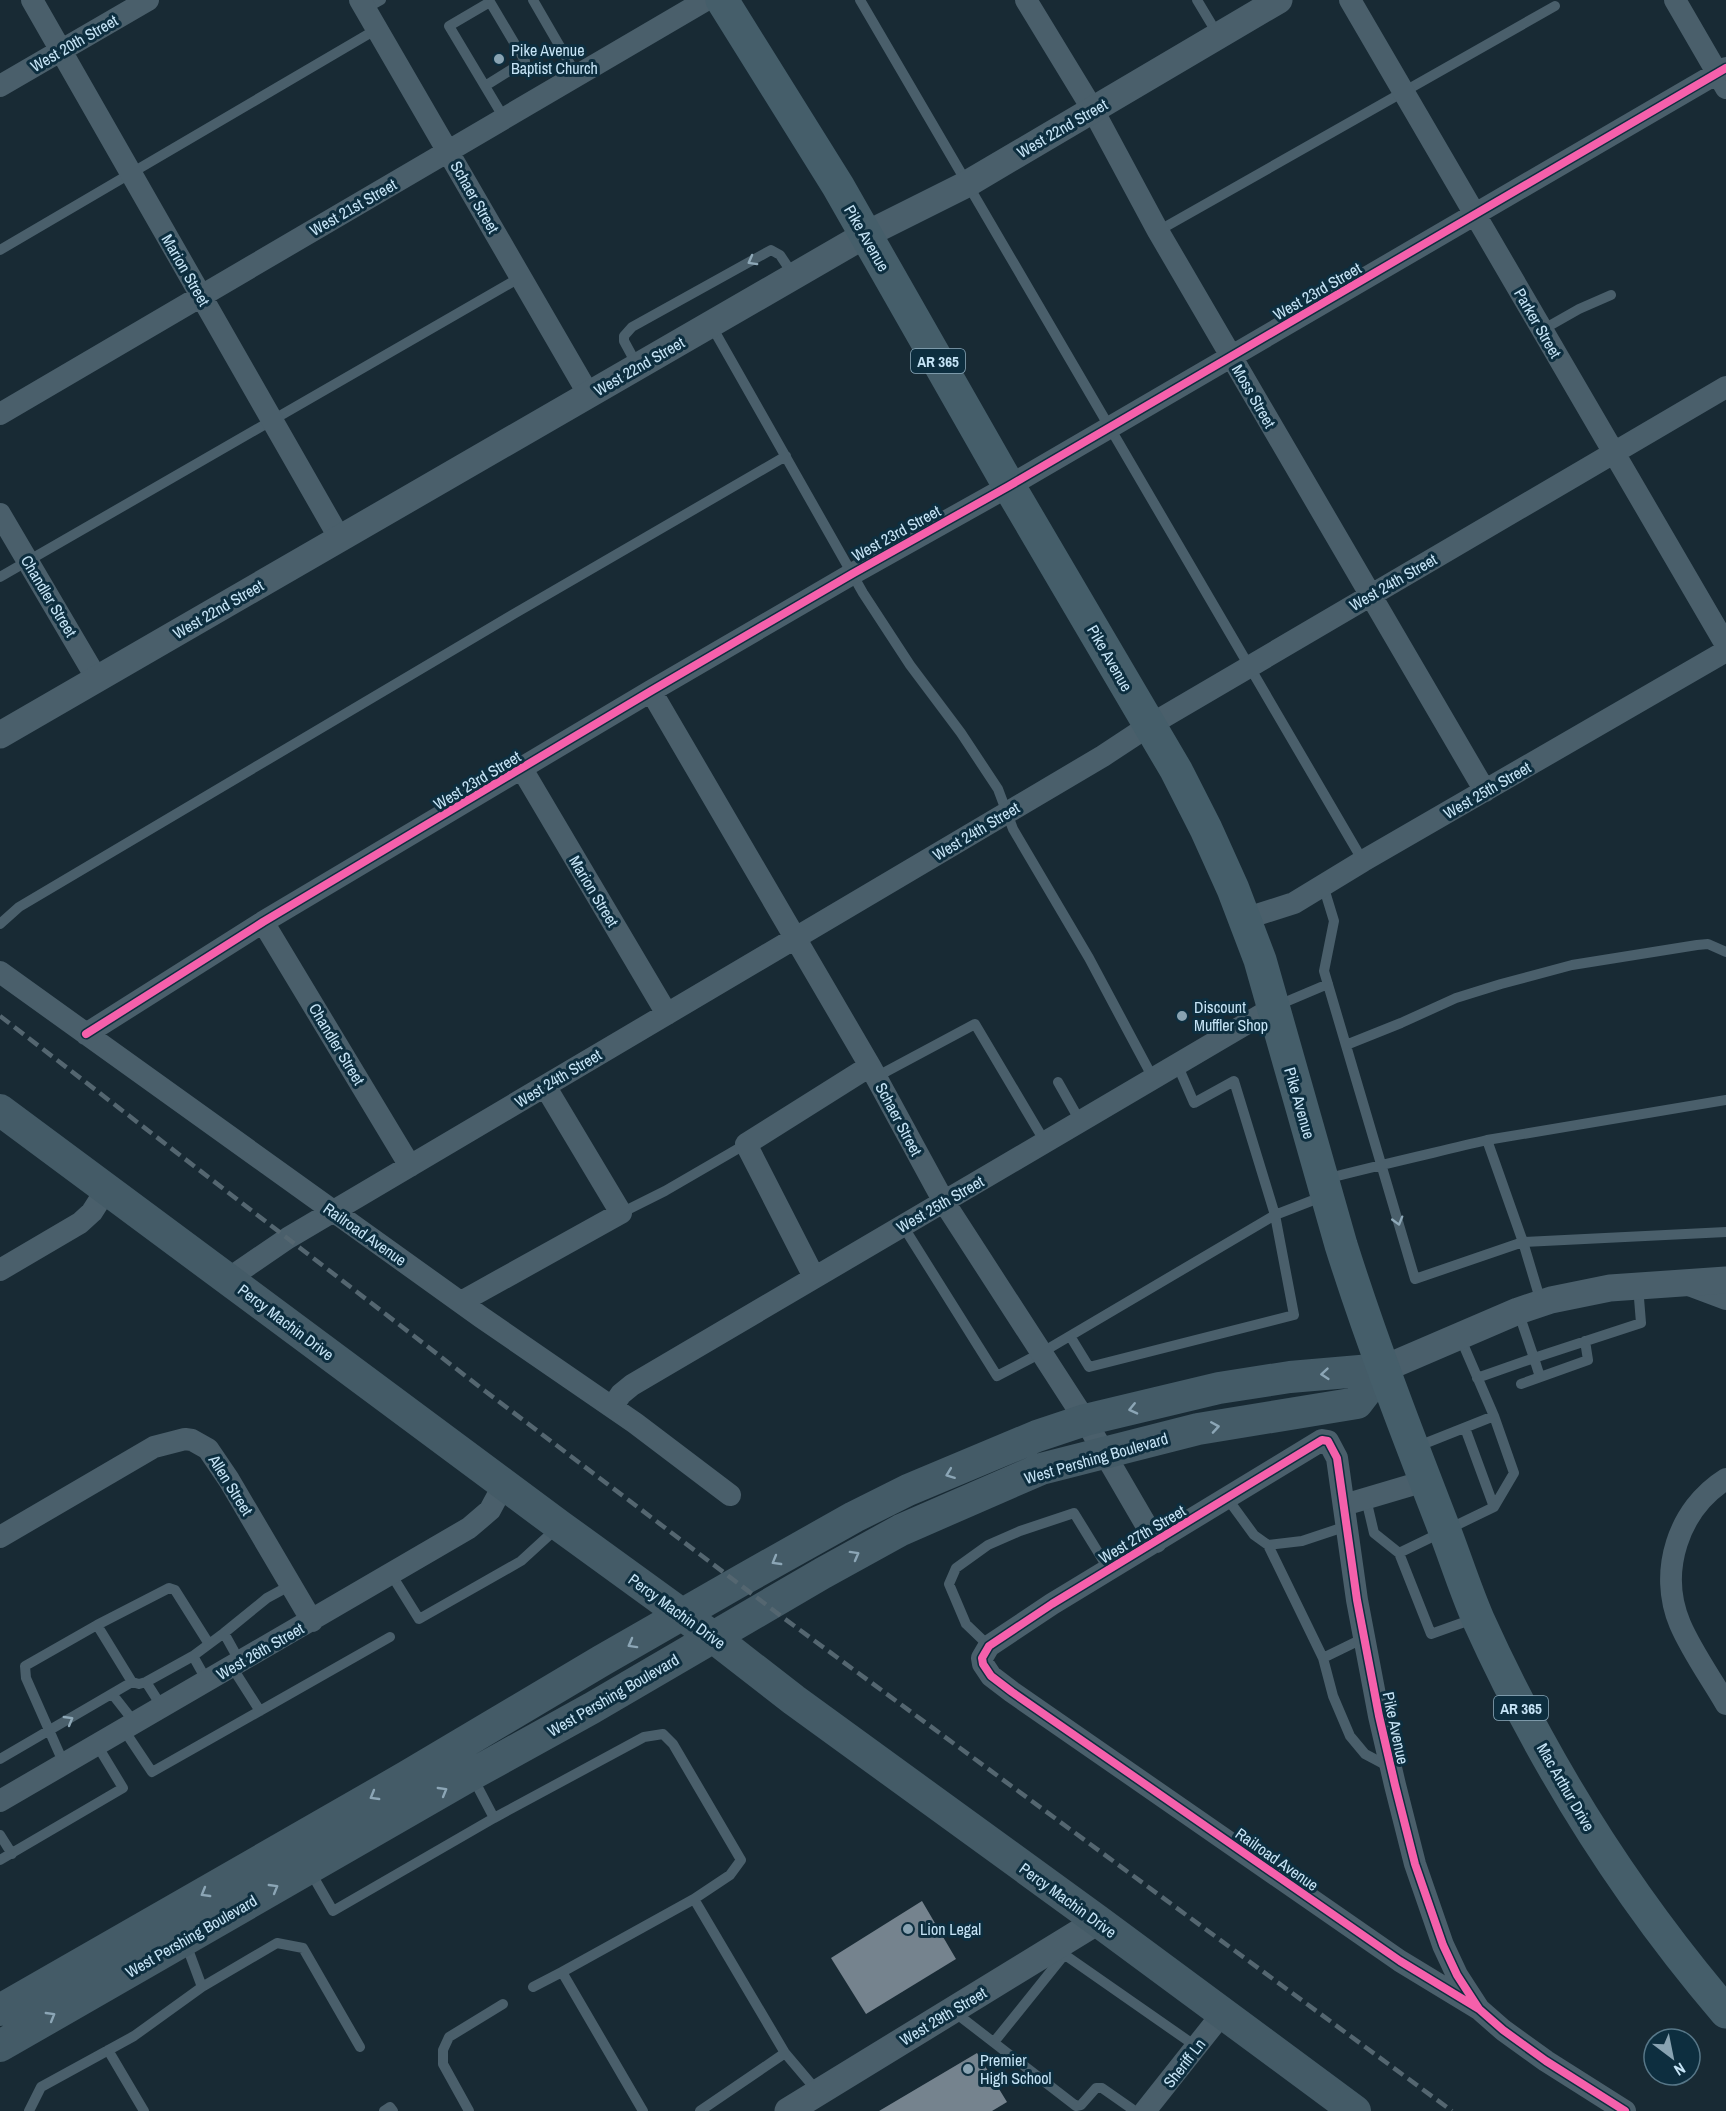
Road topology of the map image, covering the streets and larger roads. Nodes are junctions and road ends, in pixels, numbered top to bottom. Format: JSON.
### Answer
{"nodes":[{"id":1,"x":32,"y":0,"type":"edge"},
{"id":2,"x":148,"y":0,"type":"edge"},
{"id":3,"x":706,"y":0,"type":"edge"},
{"id":4,"x":722,"y":0,"type":"edge"},
{"id":5,"x":1026,"y":0,"type":"edge"},
{"id":6,"x":1279,"y":0,"type":"edge"},
{"id":7,"x":1350,"y":0,"type":"edge"},
{"id":8,"x":1675,"y":0,"type":"edge"},
{"id":9,"x":369,"y":3,"type":"edge"},
{"id":10,"x":61,"y":51,"type":"junction"},
{"id":11,"x":1723,"y":76,"type":"edge"},
{"id":12,"x":0,"y":86,"type":"edge"},
{"id":13,"x":1093,"y":110,"type":"junction"},
{"id":14,"x":448,"y":151,"type":"junction"},
{"id":15,"x":1474,"y":214,"type":"junction"},
{"id":16,"x":866,"y":235,"type":"junction"},
{"id":17,"x":201,"y":296,"type":"junction"},
{"id":18,"x":1231,"y":356,"type":"junction"},
{"id":19,"x":1726,"y":387,"type":"edge"},
{"id":20,"x":589,"y":395,"type":"junction"},
{"id":21,"x":0,"y":414,"type":"edge"},
{"id":22,"x":1614,"y":453,"type":"junction"},
{"id":23,"x":1009,"y":486,"type":"junction"},
{"id":24,"x":0,"y":514,"type":"edge"},
{"id":25,"x":339,"y":539,"type":"junction"},
{"id":26,"x":1371,"y":595,"type":"junction"},
{"id":27,"x":1726,"y":645,"type":"edge"},
{"id":28,"x":1726,"y":651,"type":"edge"},
{"id":29,"x":98,"y":679,"type":"junction"},
{"id":30,"x":651,"y":691,"type":"junction"},
{"id":31,"x":1149,"y":725,"type":"junction"},
{"id":32,"x":0,"y":735,"type":"edge"},
{"id":33,"x":522,"y":769,"type":"junction"},
{"id":34,"x":1485,"y":791,"type":"junction"},
{"id":35,"x":1244,"y":919,"type":"junction"},
{"id":36,"x":263,"y":921,"type":"junction"},
{"id":37,"x":794,"y":938,"type":"junction"},
{"id":38,"x":0,"y":972,"type":"edge"},
{"id":39,"x":1273,"y":1008,"type":"junction"},
{"id":40,"x":667,"y":1014,"type":"junction"},
{"id":41,"x":86,"y":1034,"type":"junction"},
{"id":42,"x":873,"y":1072,"type":"junction"},
{"id":43,"x":545,"y":1086,"type":"junction"},
{"id":44,"x":0,"y":1110,"type":"edge"},
{"id":45,"x":410,"y":1166,"type":"junction"},
{"id":46,"x":106,"y":1190,"type":"junction"},
{"id":47,"x":944,"y":1202,"type":"junction"},
{"id":48,"x":333,"y":1211,"type":"junction"},
{"id":49,"x":0,"y":1270,"type":"edge"},
{"id":50,"x":814,"y":1277,"type":"junction"},
{"id":51,"x":228,"y":1279,"type":"junction"},
{"id":52,"x":1726,"y":1280,"type":"edge"},
{"id":53,"x":1682,"y":1282,"type":"junction"},
{"id":54,"x":1726,"y":1299,"type":"edge"},
{"id":55,"x":461,"y":1302,"type":"junction"},
{"id":56,"x":1383,"y":1369,"type":"junction"},
{"id":57,"x":612,"y":1407,"type":"junction"},
{"id":58,"x":1085,"y":1420,"type":"junction"},
{"id":59,"x":1328,"y":1441,"type":"joint"},
{"id":60,"x":1104,"y":1454,"type":"junction"},
{"id":61,"x":1726,"y":1479,"type":"edge"},
{"id":62,"x":1425,"y":1481,"type":"junction"},
{"id":63,"x":504,"y":1484,"type":"junction"},
{"id":64,"x":730,"y":1496,"type":"dead end"},
{"id":65,"x":1345,"y":1516,"type":"junction"},
{"id":66,"x":0,"y":1538,"type":"edge"},
{"id":67,"x":1156,"y":1542,"type":"junction"},
{"id":68,"x":683,"y":1615,"type":"junction"},
{"id":69,"x":312,"y":1621,"type":"junction"},
{"id":70,"x":713,"y":1637,"type":"junction"},
{"id":71,"x":986,"y":1655,"type":"joint"},
{"id":72,"x":1726,"y":1704,"type":"edge"},
{"id":73,"x":3,"y":1794,"type":"edge"},
{"id":74,"x":1098,"y":1921,"type":"junction"},
{"id":75,"x":1479,"y":2009,"type":"junction"},
{"id":76,"x":0,"y":2010,"type":"edge"},
{"id":77,"x":1726,"y":2012,"type":"edge"},
{"id":78,"x":1222,"y":2014,"type":"junction"},
{"id":79,"x":0,"y":2046,"type":"edge"},
{"id":80,"x":788,"y":2111,"type":"edge"},
{"id":81,"x":1145,"y":2111,"type":"edge"},
{"id":82,"x":1355,"y":2111,"type":"edge"},
{"id":83,"x":1625,"y":2111,"type":"edge"}],
"edges":[{"from":1,"to":10,"type":"street","name":"Marion Street"},
{"from":2,"to":10,"type":"street","name":"West 20th Street"},
{"from":3,"to":14,"type":"street","name":"West 21st Street"},
{"from":4,"to":16,"type":"main road","name":"Pike Avenue","number":"AR 365"},
{"from":5,"to":13,"type":"street","name":"Moss Street"},
{"from":6,"to":13,"type":"street","name":"West 22nd Street"},
{"from":7,"to":15,"type":"street","name":"Parker Street"},
{"from":8,"to":11,"type":"street"},
{"from":9,"to":14,"type":"street","name":"Schaer Street"},
{"from":10,"to":12,"type":"street","name":"West 20th Street"},
{"from":10,"to":17,"type":"street","name":"Marion Street"},
{"from":11,"to":15,"type":"street","name":"West 23rd Street"},
{"from":13,"to":16,"type":"street","name":"West 22nd Street"},
{"from":13,"to":18,"type":"street","name":"Moss Street"},
{"from":14,"to":17,"type":"street","name":"West 21st Street"},
{"from":14,"to":20,"type":"street","name":"Schaer Street"},
{"from":15,"to":18,"type":"street","name":"West 23rd Street"},
{"from":15,"to":22,"type":"street","name":"Parker Street"},
{"from":16,"to":20,"type":"street","name":"West 22nd Street"},
{"from":16,"to":23,"type":"main road","name":"Pike Avenue","number":"AR 365"},
{"from":17,"to":21,"type":"street","name":"West 21st Street"},
{"from":17,"to":25,"type":"street","name":"Marion Street"},
{"from":18,"to":23,"type":"street","name":"West 23rd Street"},
{"from":18,"to":26,"type":"street","name":"Moss Street"},
{"from":19,"to":22,"type":"street","name":"West 24th Street"},
{"from":20,"to":25,"type":"street","name":"West 22nd Street"},
{"from":22,"to":26,"type":"street","name":"West 24th Street"},
{"from":22,"to":27,"type":"street","name":"Parker Street"},
{"from":23,"to":30,"type":"street","name":"West 23rd Street"},
{"from":23,"to":31,"type":"main road","name":"Pike Avenue","number":"AR 365"},
{"from":24,"to":29,"type":"street","name":"Chandler Street"},
{"from":25,"to":29,"type":"street","name":"West 22nd Street"},
{"from":26,"to":31,"type":"street","name":"West 24th Street"},
{"from":26,"to":34,"type":"street","name":"Moss Street"},
{"from":28,"to":34,"type":"street","name":"West 25th Street"},
{"from":29,"to":32,"type":"street","name":"West 22nd Street"},
{"from":30,"to":33,"type":"street","name":"West 23rd Street"},
{"from":30,"to":37,"type":"street","name":"Schaer Street"},
{"from":31,"to":35,"type":"main road","name":"Pike Avenue","number":"AR 365"},
{"from":31,"to":37,"type":"street","name":"West 24th Street"},
{"from":33,"to":36,"type":"street","name":"West 23rd Street"},
{"from":33,"to":40,"type":"street","name":"Marion Street"},
{"from":34,"to":35,"type":"street","name":"West 25th Street"},
{"from":35,"to":39,"type":"main road","name":"Pike Avenue","number":"AR 365"},
{"from":36,"to":41,"type":"street","name":"West 23rd Street"},
{"from":36,"to":45,"type":"street","name":"Chandler Street"},
{"from":37,"to":40,"type":"street","name":"West 24th Street"},
{"from":37,"to":42,"type":"street","name":"Schaer Street"},
{"from":38,"to":41,"type":"street","name":"Railroad Avenue"},
{"from":39,"to":47,"type":"street","name":"West 25th Street"},
{"from":39,"to":56,"type":"main road","name":"Pike Avenue","number":"AR 365"},
{"from":40,"to":43,"type":"street","name":"West 24th Street"},
{"from":41,"to":48,"type":"street","name":"Railroad Avenue"},
{"from":42,"to":47,"type":"street","name":"Schaer Street"},
{"from":42,"to":50,"type":"street"},
{"from":43,"to":45,"type":"street","name":"West 24th Street"},
{"from":43,"to":55,"type":"street"},
{"from":44,"to":46,"type":"main road","name":"Percy Machin Drive"},
{"from":45,"to":48,"type":"street","name":"West 24th Street"},
{"from":46,"to":49,"type":"street"},
{"from":46,"to":51,"type":"main road","name":"Percy Machin Drive"},
{"from":47,"to":50,"type":"street","name":"West 25th Street"},
{"from":47,"to":58,"type":"street","name":"Schaer Street"},
{"from":48,"to":51,"type":"street","name":"West 24th Street"},
{"from":48,"to":55,"type":"street","name":"Railroad Avenue"},
{"from":50,"to":57,"type":"street","name":"West 25th Street"},
{"from":51,"to":63,"type":"main road","name":"Percy Machin Drive"},
{"from":52,"to":53,"type":"street","name":"West Pershing Boulevard"},
{"from":53,"to":54,"type":"street"},
{"from":53,"to":56,"type":"street","name":"West Pershing Boulevard"},
{"from":55,"to":57,"type":"street","name":"Railroad Avenue"},
{"from":56,"to":58,"type":"main road","name":"West Pershing Boulevard","one_way":true},
{"from":60,"to":56,"type":"main road","name":"West Pershing Boulevard","one_way":true},
{"from":56,"to":62,"type":"main road","name":"Mac Arthur Drive","number":"AR 365"},
{"from":57,"to":64,"type":"street","name":"Railroad Avenue"},
{"from":58,"to":60,"type":"street","name":"Schaer Street"},
{"from":58,"to":68,"type":"main road","name":"West Pershing Boulevard","one_way":true},
{"from":59,"to":65,"type":"street","name":"Pike Avenue"},
{"from":59,"to":67,"type":"street","name":"West 27th Street"},
{"from":60,"to":67,"type":"street","name":"Schaer Street"},
{"from":70,"to":60,"type":"main road","name":"West Pershing Boulevard","one_way":true},
{"from":61,"to":72,"type":"street"},
{"from":62,"to":65,"type":"street"},
{"from":62,"to":77,"type":"main road","name":"Mac Arthur Drive","number":"AR 365"},
{"from":63,"to":68,"type":"main road","name":"Percy Machin Drive"},
{"from":63,"to":69,"type":"street","name":"West 26th Street"},
{"from":65,"to":75,"type":"street","name":"Pike Avenue"},
{"from":66,"to":69,"type":"street","name":"Allen Street"},
{"from":67,"to":71,"type":"street","name":"West 27th Street"},
{"from":68,"to":70,"type":"main road","name":"Percy Machin Drive"},
{"from":68,"to":76,"type":"main road","name":"West Pershing Boulevard","one_way":true},
{"from":69,"to":73,"type":"street","name":"West 26th Street"},
{"from":70,"to":74,"type":"main road","name":"Percy Machin Drive"},
{"from":79,"to":70,"type":"main road","name":"West Pershing Boulevard","one_way":true},
{"from":71,"to":75,"type":"street","name":"Railroad Avenue"},
{"from":74,"to":78,"type":"main road","name":"Percy Machin Drive"},
{"from":74,"to":80,"type":"street","name":"West 29th Street"},
{"from":75,"to":83,"type":"street","name":"Railroad Avenue"},
{"from":78,"to":81,"type":"street","name":"Sheriff Ln"},
{"from":78,"to":82,"type":"main road","name":"Percy Machin Drive"}]}
